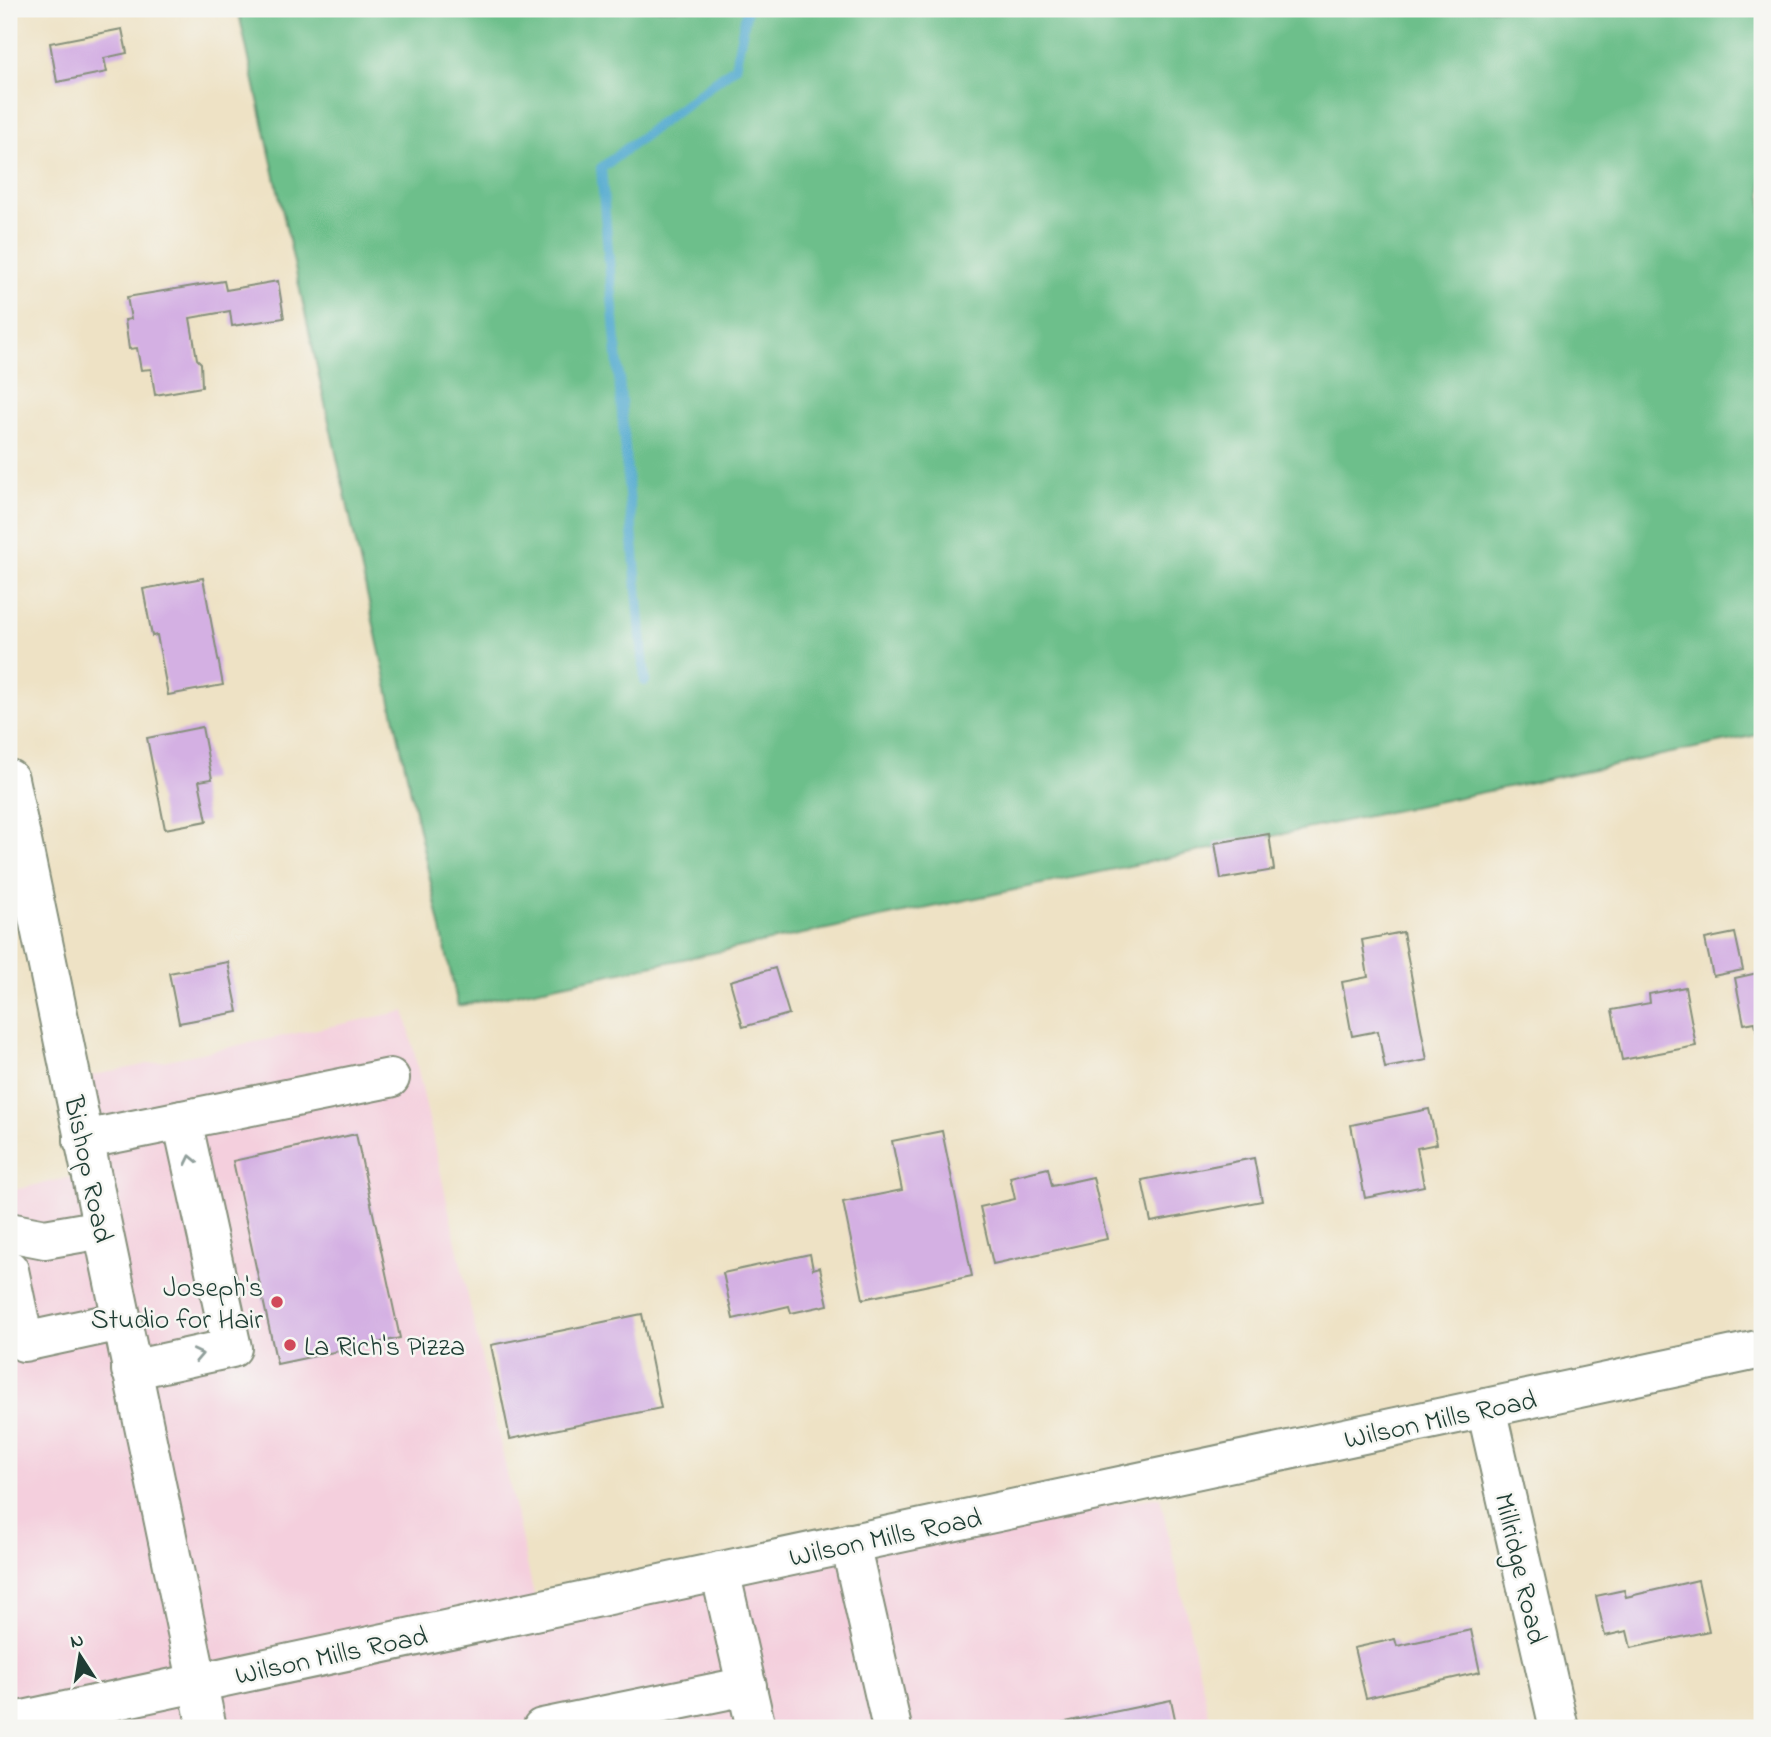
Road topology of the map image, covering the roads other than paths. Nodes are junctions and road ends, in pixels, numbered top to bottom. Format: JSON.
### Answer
{"nodes":[{"id":1,"x":9,"y":779,"type":"edge"},
{"id":2,"x":390,"y":1079,"type":"dead end"},
{"id":3,"x":182,"y":1120,"type":"junction"},
{"id":4,"x":83,"y":1140,"type":"junction"},
{"id":5,"x":102,"y":1229,"type":"junction"},
{"id":6,"x":9,"y":1232,"type":"edge"},
{"id":7,"x":9,"y":1270,"type":"edge"},
{"id":8,"x":121,"y":1321,"type":"junction"},
{"id":9,"x":1762,"y":1349,"type":"edge"},
{"id":10,"x":131,"y":1370,"type":"junction"},
{"id":11,"x":1486,"y":1408,"type":"junction"},
{"id":12,"x":850,"y":1543,"type":"junction"},
{"id":13,"x":720,"y":1571,"type":"junction"},
{"id":14,"x":196,"y":1682,"type":"junction"},
{"id":15,"x":747,"y":1686,"type":"junction"},
{"id":16,"x":667,"y":1716,"type":"edge"},
{"id":17,"x":9,"y":1723,"type":"edge"},
{"id":18,"x":563,"y":1726,"type":"edge"},
{"id":19,"x":207,"y":1728,"type":"edge"},
{"id":20,"x":756,"y":1728,"type":"edge"},
{"id":21,"x":891,"y":1728,"type":"edge"},
{"id":22,"x":1559,"y":1728,"type":"edge"}],
"edges":[{"from":1,"to":4,"type":"main road","name":"Bishop Road"},
{"from":2,"to":3,"type":"main road"},
{"from":3,"to":4,"type":"main road"},
{"from":10,"to":3,"type":"main road","one_way":true},
{"from":4,"to":5,"type":"main road","name":"Bishop Road"},
{"from":5,"to":6,"type":"main road"},
{"from":5,"to":8,"type":"main road","name":"Bishop Road"},
{"from":7,"to":8,"type":"main road"},
{"from":8,"to":10,"type":"main road","name":"Bishop Road"},
{"from":9,"to":11,"type":"main road","name":"Wilson Mills Road"},
{"from":10,"to":14,"type":"main road","name":"Bishop Road"},
{"from":11,"to":12,"type":"main road","name":"Wilson Mills Road"},
{"from":11,"to":22,"type":"main road","name":"Millridge Road"},
{"from":12,"to":13,"type":"main road","name":"Wilson Mills Road"},
{"from":12,"to":21,"type":"main road"},
{"from":13,"to":14,"type":"main road","name":"Wilson Mills Road"},
{"from":13,"to":15,"type":"main road"},
{"from":14,"to":17,"type":"main road","name":"Wilson Mills Road"},
{"from":14,"to":19,"type":"main road","name":"Bishop Road"},
{"from":15,"to":16,"type":"main road"},
{"from":15,"to":20,"type":"main road"},
{"from":16,"to":18,"type":"main road"}]}
